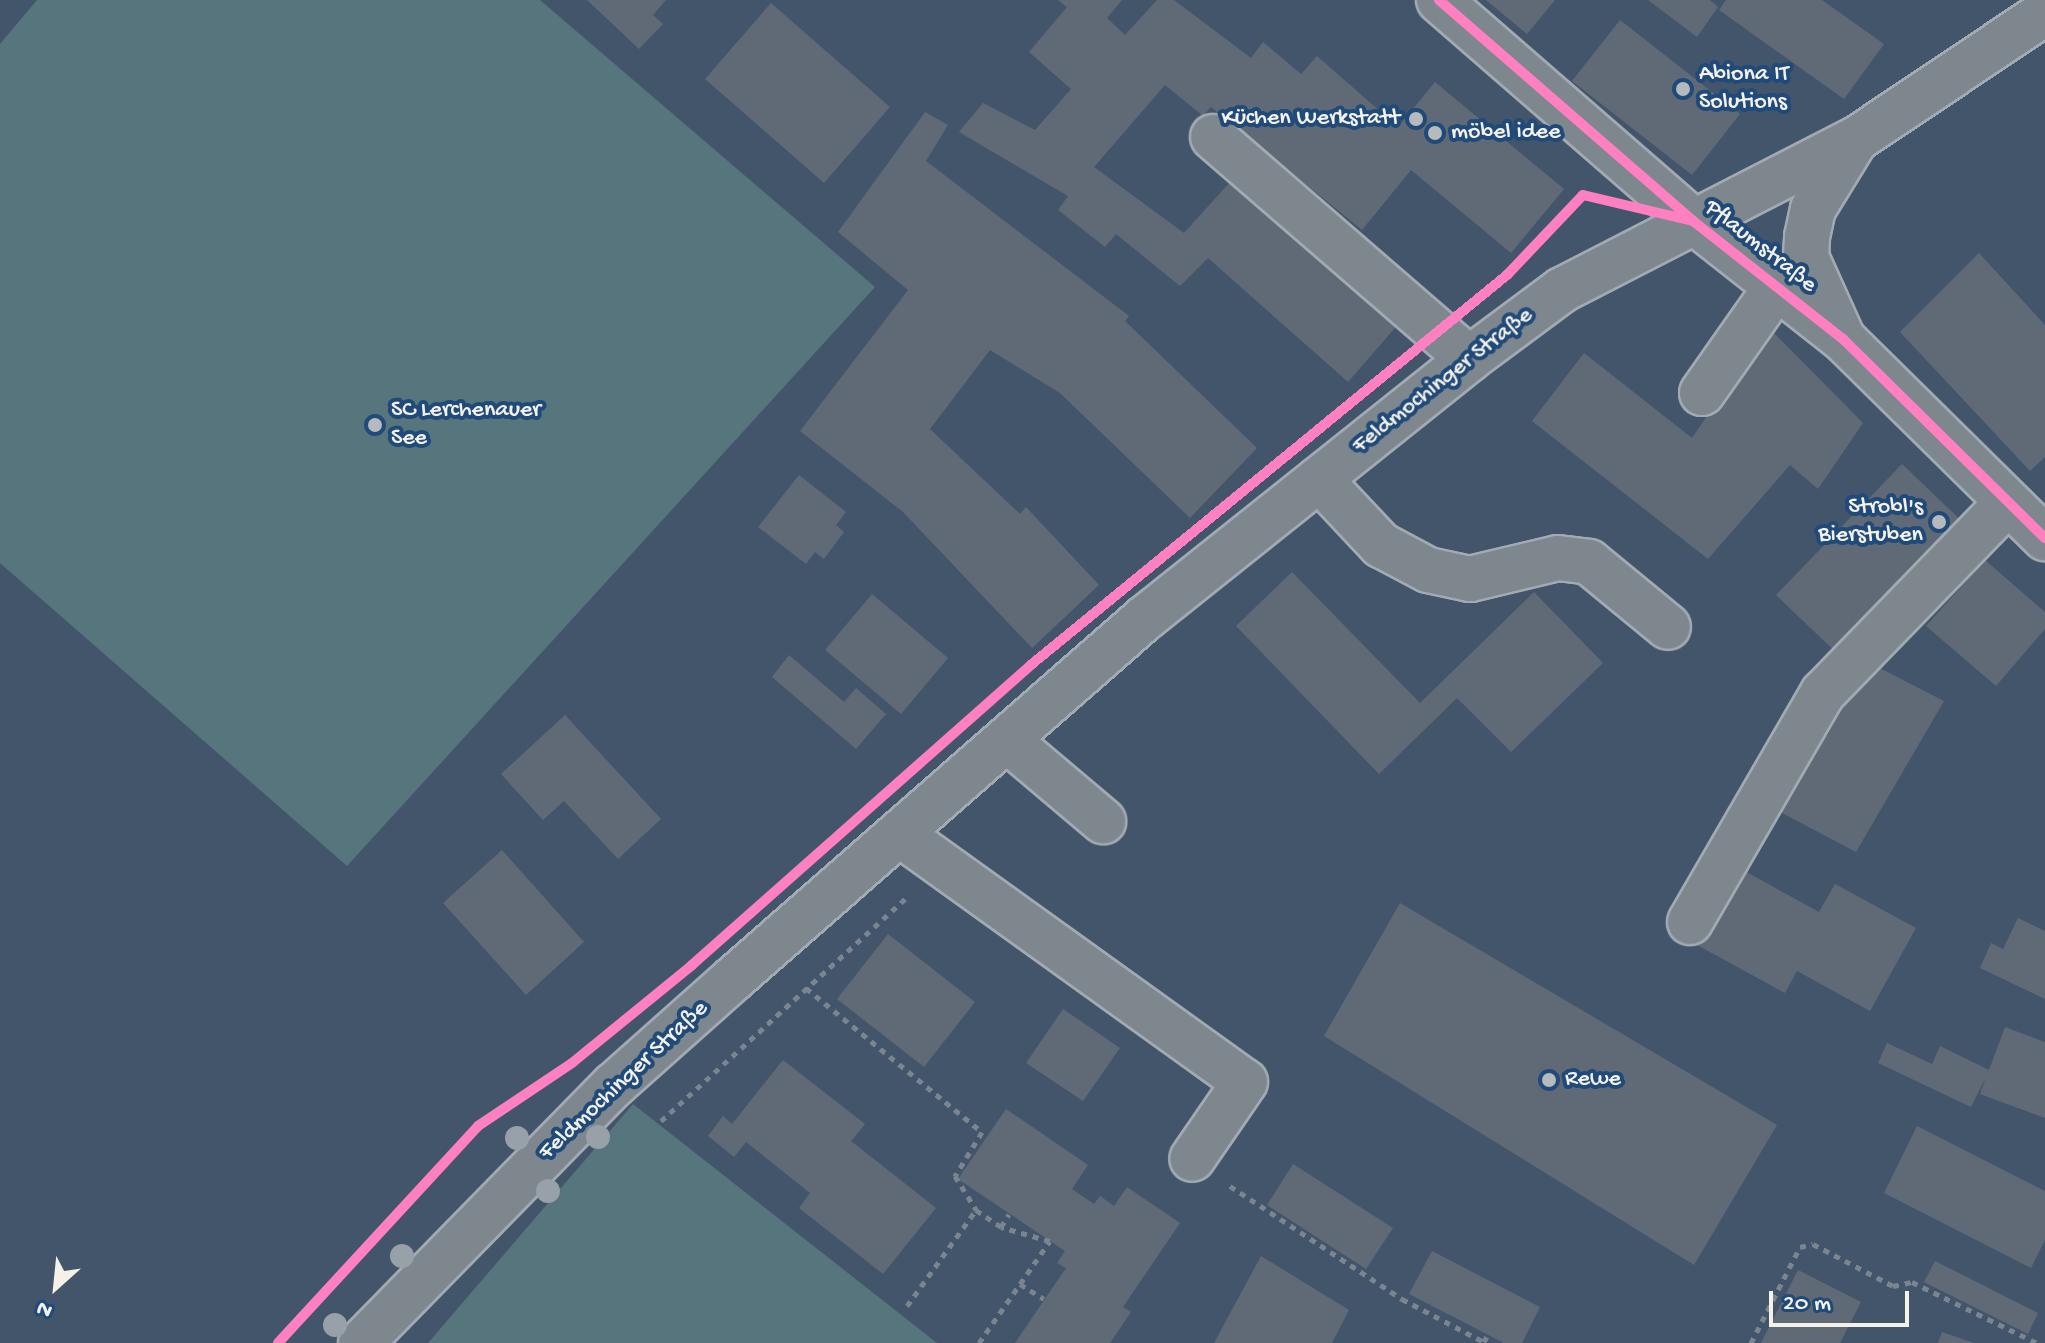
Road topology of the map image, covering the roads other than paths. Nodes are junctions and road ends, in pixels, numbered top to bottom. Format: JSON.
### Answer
{"nodes":[{"id":1,"x":1439,"y":0,"type":"edge"},
{"id":2,"x":2045,"y":13,"type":"edge"},
{"id":3,"x":1213,"y":137,"type":"dead end"},
{"id":4,"x":1858,"y":138,"type":"junction"},
{"id":5,"x":1693,"y":221,"type":"junction"},
{"id":6,"x":1778,"y":285,"type":"junction"},
{"id":7,"x":1843,"y":339,"type":"junction"},
{"id":8,"x":1469,"y":359,"type":"junction"},
{"id":9,"x":1702,"y":393,"type":"dead end"},
{"id":10,"x":1319,"y":479,"type":"junction"},
{"id":11,"x":2006,"y":504,"type":"junction"},
{"id":12,"x":2045,"y":538,"type":"edge"},
{"id":13,"x":1668,"y":627,"type":"dead end"},
{"id":14,"x":1007,"y":740,"type":"junction"},
{"id":15,"x":1103,"y":821,"type":"dead end"},
{"id":16,"x":901,"y":835,"type":"junction"},
{"id":17,"x":1690,"y":922,"type":"dead end"},
{"id":18,"x":1192,"y":1159,"type":"road end"},
{"id":19,"x":361,"y":1343,"type":"edge"}],
"edges":[{"from":1,"to":5,"type":"main road","name":"Pflaumstraße"},
{"from":2,"to":4,"type":"main road","name":"Feldmochinger Straße"},
{"from":3,"to":8,"type":"main road"},
{"from":4,"to":5,"type":"main road","name":"Feldmochinger Straße"},
{"from":4,"to":7,"type":"main road"},
{"from":5,"to":6,"type":"main road","name":"Pflaumstraße"},
{"from":5,"to":8,"type":"main road","name":"Feldmochinger Straße"},
{"from":6,"to":7,"type":"main road","name":"Pflaumstraße"},
{"from":6,"to":9,"type":"main road"},
{"from":7,"to":11,"type":"main road","name":"Pflaumstraße"},
{"from":8,"to":10,"type":"main road","name":"Feldmochinger Straße"},
{"from":10,"to":13,"type":"main road"},
{"from":10,"to":14,"type":"main road","name":"Feldmochinger Straße"},
{"from":11,"to":12,"type":"main road","name":"Pflaumstraße"},
{"from":11,"to":17,"type":"main road"},
{"from":14,"to":15,"type":"main road"},
{"from":14,"to":16,"type":"main road","name":"Feldmochinger Straße"},
{"from":16,"to":18,"type":"main road"},
{"from":16,"to":19,"type":"main road","name":"Feldmochinger Straße"}]}
